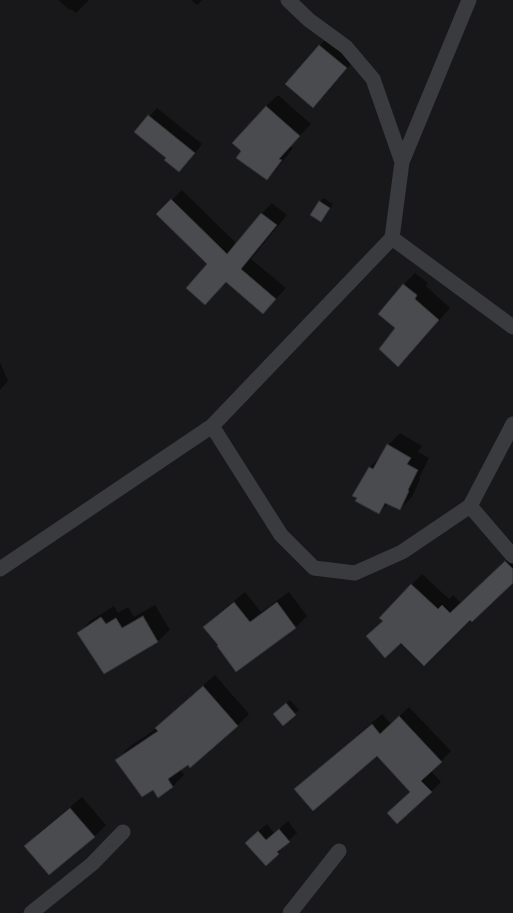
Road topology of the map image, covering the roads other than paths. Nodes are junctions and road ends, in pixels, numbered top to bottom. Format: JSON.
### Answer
{"nodes":[{"id":1,"x":288,"y":0,"type":"edge"},
{"id":2,"x":469,"y":0,"type":"edge"},
{"id":3,"x":402,"y":162,"type":"junction"},
{"id":4,"x":392,"y":238,"type":"junction"},
{"id":5,"x":513,"y":327,"type":"edge"},
{"id":6,"x":513,"y":424,"type":"edge"},
{"id":7,"x":212,"y":426,"type":"junction"},
{"id":8,"x":470,"y":506,"type":"junction"},
{"id":9,"x":513,"y":556,"type":"edge"},
{"id":10,"x":0,"y":569,"type":"edge"},
{"id":11,"x":123,"y":832,"type":"dead end"},
{"id":12,"x":339,"y":850,"type":"dead end"},
{"id":13,"x":31,"y":913,"type":"edge"},
{"id":14,"x":290,"y":913,"type":"edge"}],
"edges":[{"from":1,"to":3,"type":"street"},
{"from":2,"to":3,"type":"street"},
{"from":3,"to":4,"type":"street"},
{"from":4,"to":5,"type":"street"},
{"from":4,"to":7,"type":"street"},
{"from":6,"to":8,"type":"street"},
{"from":7,"to":8,"type":"street"},
{"from":7,"to":10,"type":"street"},
{"from":8,"to":9,"type":"street"},
{"from":11,"to":13,"type":"street"},
{"from":12,"to":14,"type":"street"}]}
